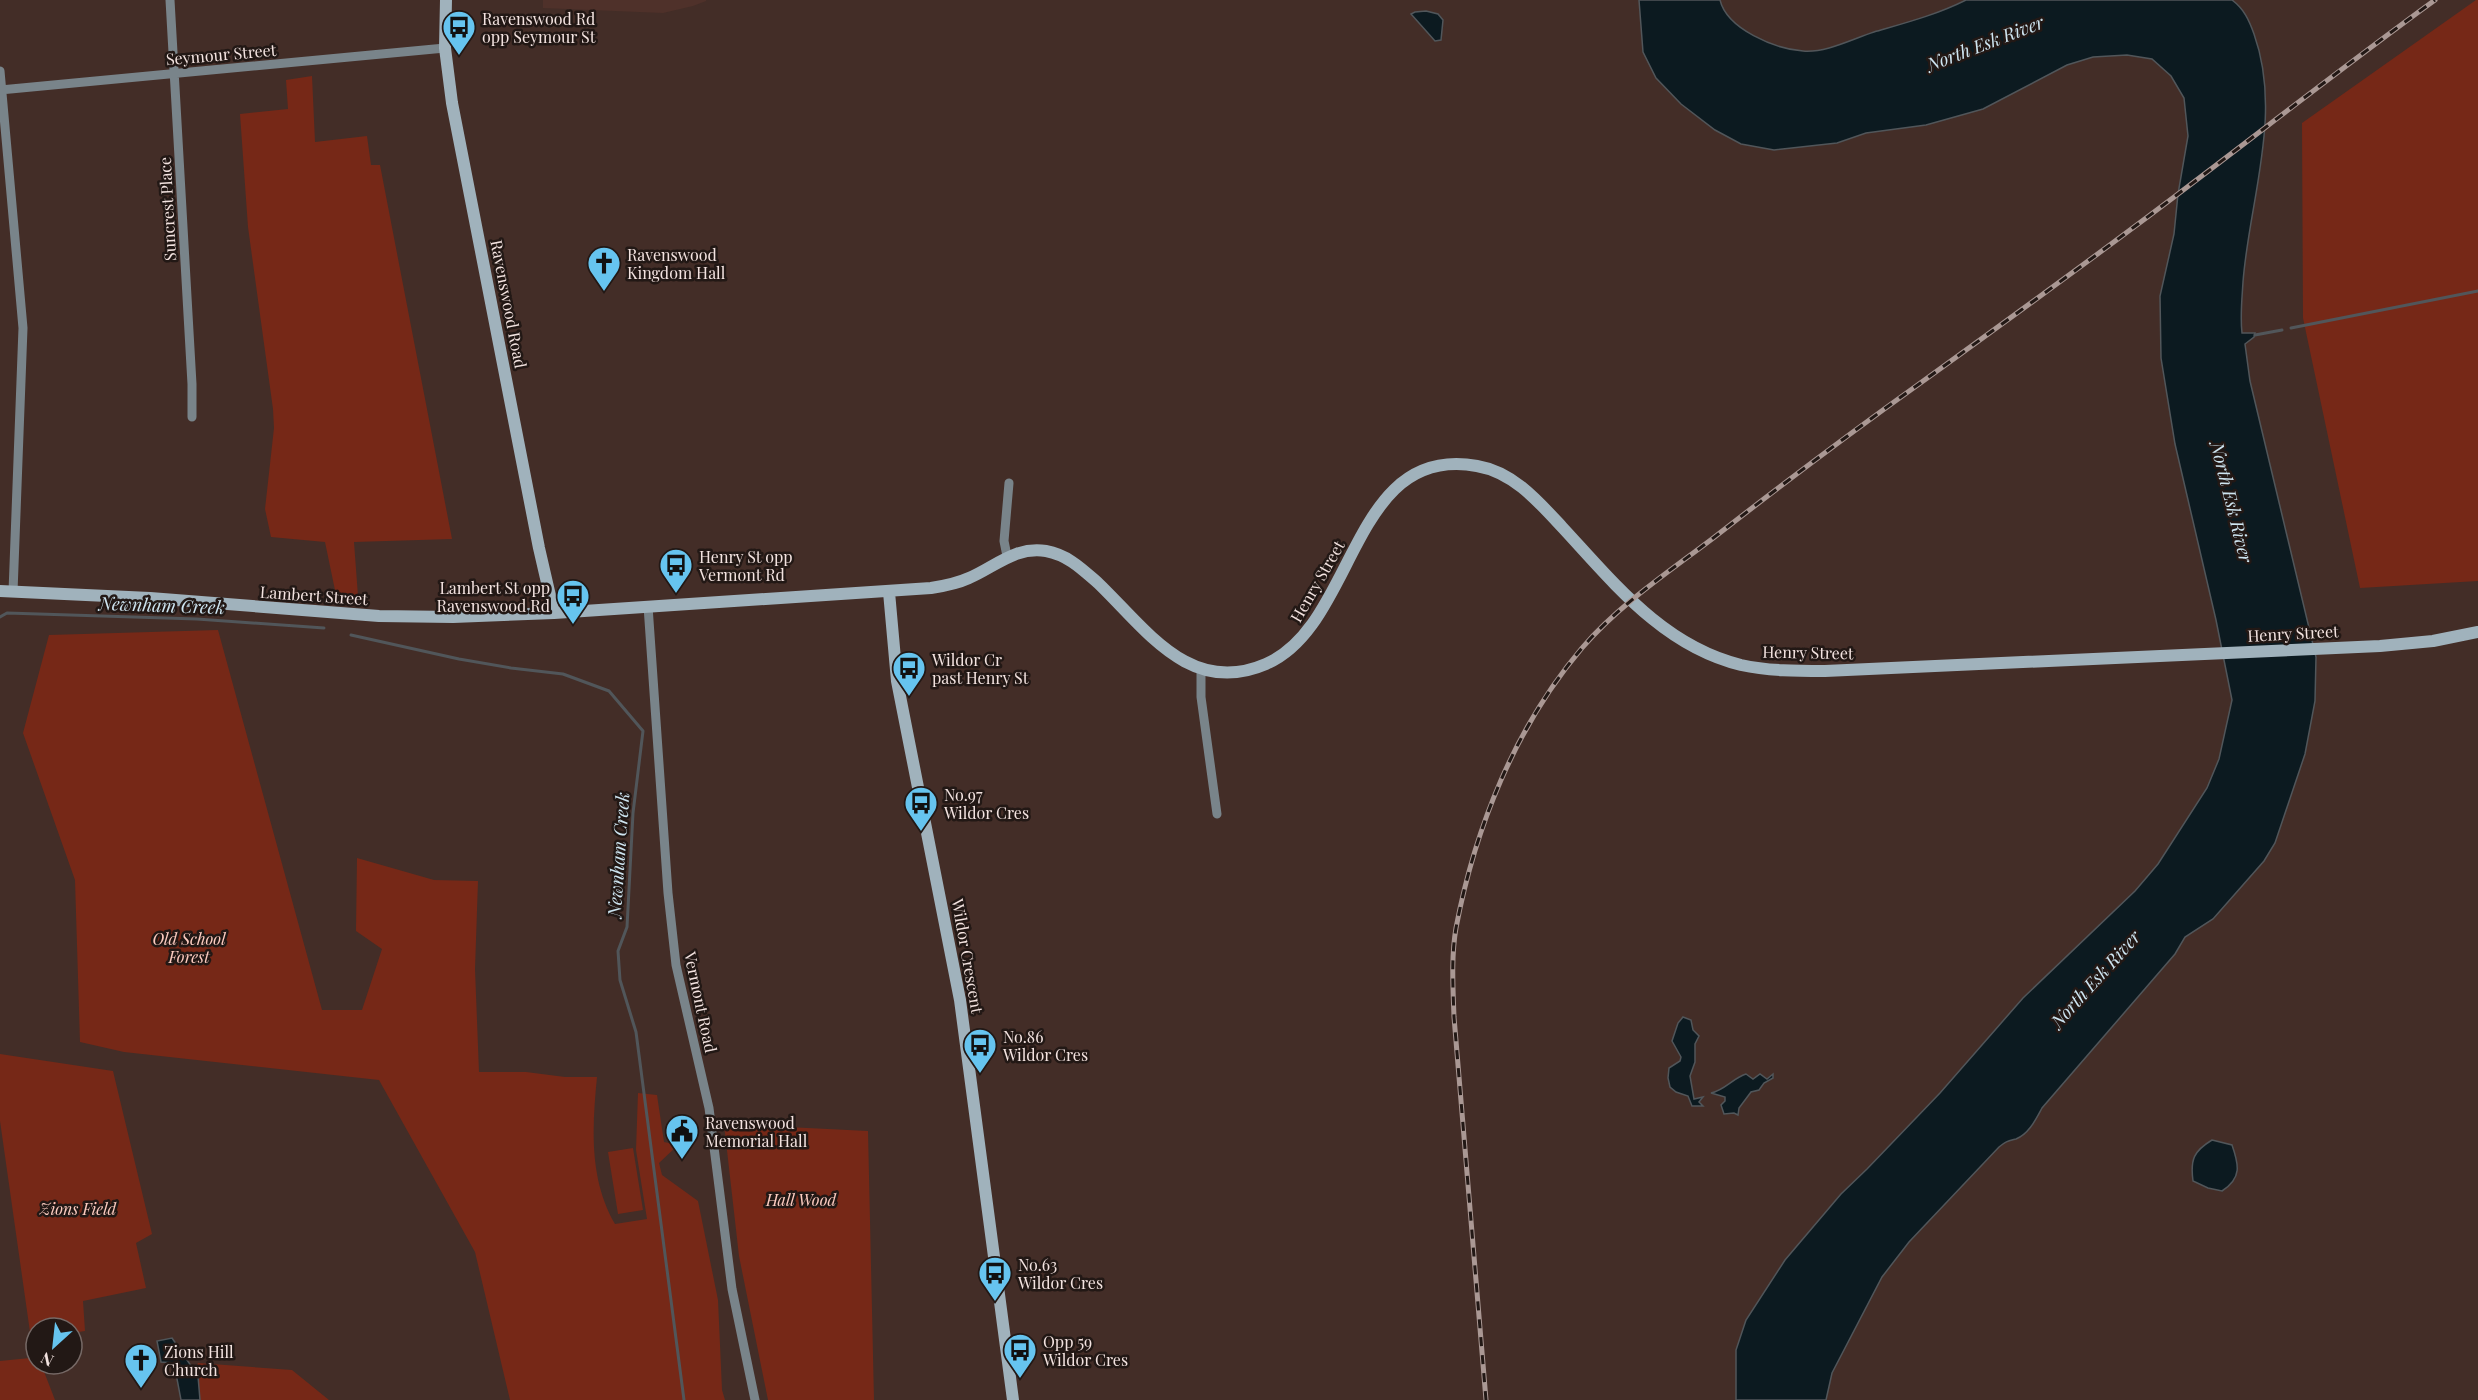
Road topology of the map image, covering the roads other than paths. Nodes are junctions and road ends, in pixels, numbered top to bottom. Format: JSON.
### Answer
{"nodes":[{"id":1,"x":170,"y":0,"type":"edge"},
{"id":2,"x":446,"y":0,"type":"edge"},
{"id":3,"x":446,"y":48,"type":"junction"},
{"id":4,"x":0,"y":71,"type":"edge"},
{"id":5,"x":174,"y":74,"type":"junction"},
{"id":6,"x":1,"y":90,"type":"edge"},
{"id":7,"x":192,"y":417,"type":"dead end"},
{"id":8,"x":1009,"y":483,"type":"dead end"},
{"id":9,"x":1007,"y":556,"type":"junction"},
{"id":10,"x":6,"y":591,"type":"edge"},
{"id":11,"x":889,"y":592,"type":"junction"},
{"id":12,"x":648,"y":606,"type":"junction"},
{"id":13,"x":554,"y":613,"type":"junction"},
{"id":14,"x":2478,"y":632,"type":"edge"},
{"id":15,"x":1201,"y":670,"type":"junction"},
{"id":16,"x":1217,"y":814,"type":"dead end"},
{"id":17,"x":755,"y":1400,"type":"edge"},
{"id":18,"x":1013,"y":1400,"type":"edge"}],
"edges":[{"from":1,"to":5,"type":"street","name":"Suncrest Place"},
{"from":2,"to":3,"type":"street","name":"Ravenswood Road"},
{"from":3,"to":5,"type":"street","name":"Seymour Street"},
{"from":3,"to":13,"type":"street","name":"Ravenswood Road"},
{"from":4,"to":6,"type":"street"},
{"from":5,"to":6,"type":"street","name":"Seymour Street"},
{"from":5,"to":7,"type":"street","name":"Suncrest Place"},
{"from":6,"to":10,"type":"street"},
{"from":8,"to":9,"type":"street"},
{"from":9,"to":11,"type":"street","name":"Henry Street"},
{"from":9,"to":15,"type":"street","name":"Henry Street"},
{"from":10,"to":13,"type":"street","name":"Lambert Street"},
{"from":11,"to":12,"type":"street","name":"Henry Street"},
{"from":11,"to":18,"type":"street","name":"Wildor Crescent"},
{"from":12,"to":13,"type":"street","name":"Henry Street"},
{"from":12,"to":17,"type":"street","name":"Vermont Road"},
{"from":14,"to":15,"type":"street","name":"Henry Street"},
{"from":15,"to":16,"type":"street"}]}
